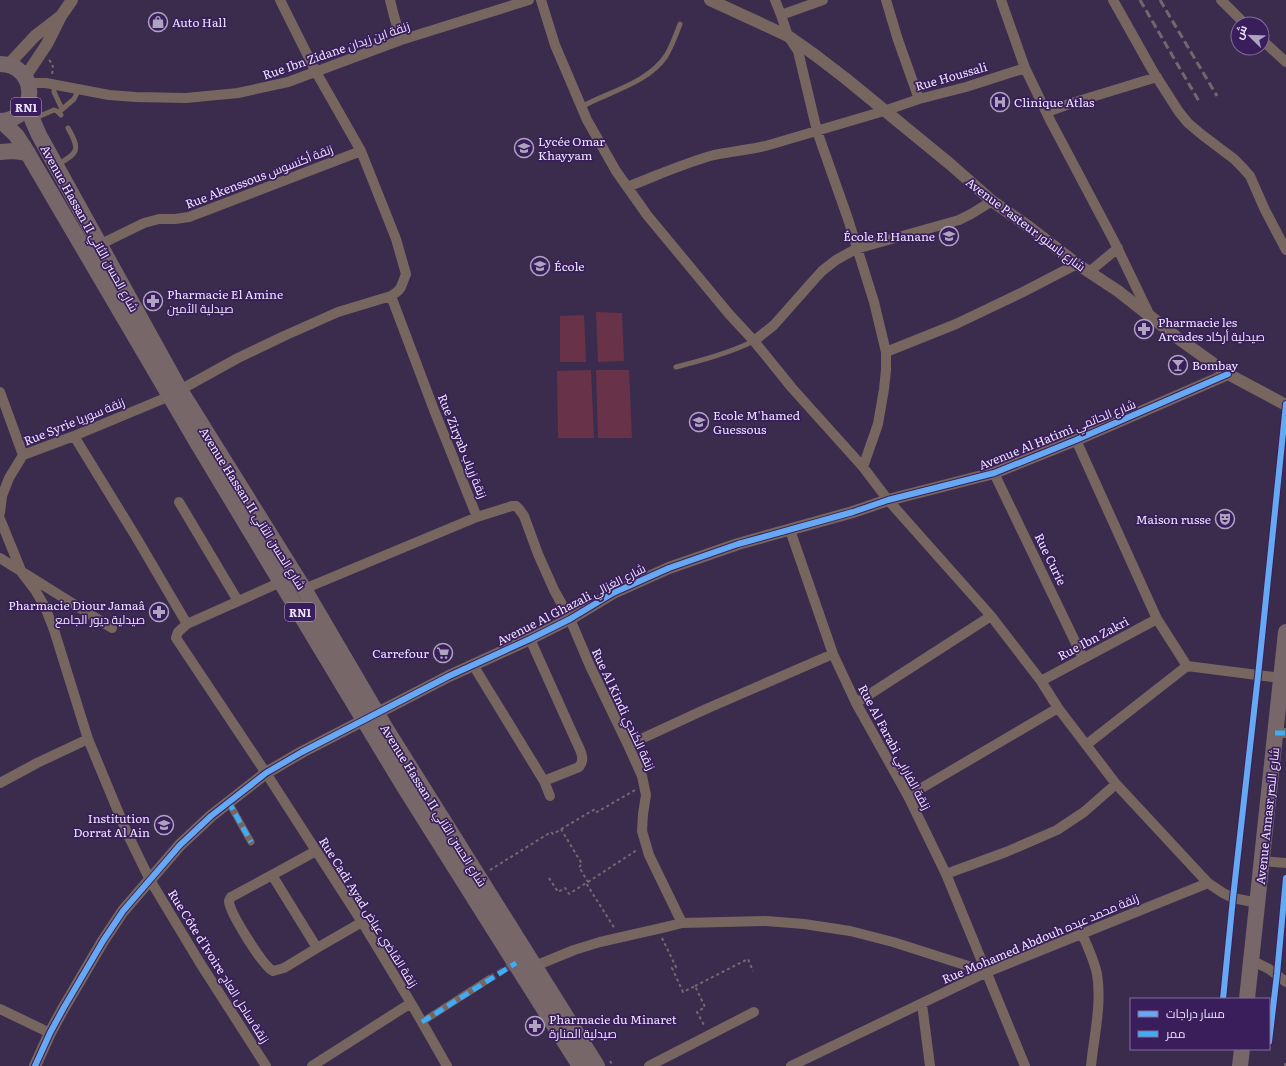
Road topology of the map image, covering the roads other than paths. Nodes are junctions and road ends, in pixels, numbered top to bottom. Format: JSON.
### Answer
{"nodes":[{"id":1,"x":72,"y":0,"type":"edge"},
{"id":2,"x":280,"y":0,"type":"edge"},
{"id":3,"x":390,"y":0,"type":"edge"},
{"id":4,"x":529,"y":0,"type":"edge"},
{"id":5,"x":541,"y":0,"type":"edge"},
{"id":6,"x":710,"y":0,"type":"edge"},
{"id":7,"x":775,"y":0,"type":"edge"},
{"id":8,"x":823,"y":0,"type":"edge"},
{"id":9,"x":886,"y":0,"type":"edge"},
{"id":10,"x":1001,"y":0,"type":"edge"},
{"id":11,"x":1113,"y":0,"type":"edge"},
{"id":12,"x":1222,"y":0,"type":"edge"},
{"id":13,"x":61,"y":16,"type":"junction"},
{"id":14,"x":781,"y":16,"type":"junction"},
{"id":15,"x":1237,"y":16,"type":"edge"},
{"id":16,"x":680,"y":24,"type":"dead end"},
{"id":17,"x":788,"y":36,"type":"junction"},
{"id":18,"x":401,"y":40,"type":"junction"},
{"id":19,"x":1270,"y":47,"type":"edge"},
{"id":20,"x":1286,"y":62,"type":"edge"},
{"id":21,"x":4,"y":65,"type":"edge"},
{"id":22,"x":1025,"y":68,"type":"junction"},
{"id":23,"x":316,"y":72,"type":"junction"},
{"id":24,"x":1157,"y":77,"type":"junction"},
{"id":25,"x":26,"y":80,"type":"junction"},
{"id":26,"x":54,"y":84,"type":"junction"},
{"id":27,"x":79,"y":89,"type":"junction"},
{"id":28,"x":919,"y":99,"type":"junction"},
{"id":29,"x":28,"y":103,"type":"junction"},
{"id":30,"x":581,"y":107,"type":"junction"},
{"id":31,"x":884,"y":111,"type":"junction"},
{"id":32,"x":60,"y":112,"type":"junction"},
{"id":33,"x":1047,"y":112,"type":"junction"},
{"id":34,"x":32,"y":119,"type":"junction"},
{"id":35,"x":1,"y":121,"type":"edge"},
{"id":36,"x":68,"y":128,"type":"dead end"},
{"id":37,"x":818,"y":131,"type":"junction"},
{"id":38,"x":361,"y":151,"type":"junction"},
{"id":39,"x":0,"y":152,"type":"edge"},
{"id":40,"x":28,"y":153,"type":"junction"},
{"id":41,"x":55,"y":165,"type":"junction"},
{"id":42,"x":627,"y":187,"type":"junction"},
{"id":43,"x":992,"y":201,"type":"junction"},
{"id":44,"x":100,"y":245,"type":"junction"},
{"id":45,"x":1118,"y":248,"type":"junction"},
{"id":46,"x":856,"y":249,"type":"junction"},
{"id":47,"x":1286,"y":250,"type":"edge"},
{"id":48,"x":1077,"y":264,"type":"junction"},
{"id":49,"x":1089,"y":272,"type":"junction"},
{"id":50,"x":391,"y":296,"type":"junction"},
{"id":51,"x":1150,"y":316,"type":"junction"},
{"id":52,"x":754,"y":341,"type":"junction"},
{"id":53,"x":886,"y":352,"type":"junction"},
{"id":54,"x":676,"y":367,"type":"dead end"},
{"id":55,"x":1228,"y":374,"type":"junction"},
{"id":56,"x":0,"y":392,"type":"edge"},
{"id":57,"x":175,"y":393,"type":"junction"},
{"id":58,"x":1286,"y":405,"type":"edge"},
{"id":59,"x":74,"y":436,"type":"junction"},
{"id":60,"x":1076,"y":440,"type":"junction"},
{"id":61,"x":24,"y":455,"type":"junction"},
{"id":62,"x":863,"y":467,"type":"junction"},
{"id":63,"x":994,"y":473,"type":"junction"},
{"id":64,"x":888,"y":500,"type":"junction"},
{"id":65,"x":178,"y":502,"type":"dead end"},
{"id":66,"x":0,"y":512,"type":"edge"},
{"id":67,"x":477,"y":517,"type":"junction"},
{"id":68,"x":0,"y":519,"type":"edge"},
{"id":69,"x":790,"y":530,"type":"junction"},
{"id":70,"x":0,"y":558,"type":"edge"},
{"id":71,"x":22,"y":573,"type":"junction"},
{"id":72,"x":281,"y":582,"type":"junction"},
{"id":73,"x":304,"y":589,"type":"junction"},
{"id":74,"x":238,"y":601,"type":"junction"},
{"id":75,"x":991,"y":616,"type":"junction"},
{"id":76,"x":570,"y":619,"type":"junction"},
{"id":77,"x":1157,"y":619,"type":"junction"},
{"id":78,"x":187,"y":624,"type":"junction"},
{"id":79,"x":112,"y":628,"type":"dead end"},
{"id":80,"x":1286,"y":632,"type":"edge"},
{"id":81,"x":530,"y":639,"type":"junction"},
{"id":82,"x":833,"y":654,"type":"junction"},
{"id":83,"x":1084,"y":658,"type":"junction"},
{"id":84,"x":473,"y":665,"type":"junction"},
{"id":85,"x":1187,"y":666,"type":"junction"},
{"id":86,"x":1281,"y":678,"type":"junction"},
{"id":87,"x":1041,"y":681,"type":"junction"},
{"id":88,"x":856,"y":702,"type":"junction"},
{"id":89,"x":1058,"y":708,"type":"junction"},
{"id":90,"x":371,"y":717,"type":"junction"},
{"id":91,"x":1281,"y":733,"type":"edge"},
{"id":92,"x":88,"y":739,"type":"junction"},
{"id":93,"x":628,"y":745,"type":"junction"},
{"id":94,"x":1086,"y":745,"type":"junction"},
{"id":95,"x":266,"y":773,"type":"junction"},
{"id":96,"x":544,"y":781,"type":"junction"},
{"id":97,"x":0,"y":783,"type":"edge"},
{"id":98,"x":1116,"y":784,"type":"junction"},
{"id":99,"x":550,"y":796,"type":"dead end"},
{"id":100,"x":908,"y":796,"type":"junction"},
{"id":101,"x":228,"y":801,"type":"junction"},
{"id":102,"x":251,"y":842,"type":"dead end"},
{"id":103,"x":316,"y":851,"type":"junction"},
{"id":104,"x":1262,"y":861,"type":"junction"},
{"id":105,"x":1286,"y":864,"type":"edge"},
{"id":106,"x":946,"y":874,"type":"junction"},
{"id":107,"x":272,"y":875,"type":"junction"},
{"id":108,"x":150,"y":880,"type":"junction"},
{"id":109,"x":1208,"y":882,"type":"junction"},
{"id":110,"x":1258,"y":903,"type":"junction"},
{"id":111,"x":362,"y":922,"type":"junction"},
{"id":112,"x":682,"y":924,"type":"junction"},
{"id":113,"x":1082,"y":934,"type":"junction"},
{"id":114,"x":317,"y":948,"type":"junction"},
{"id":115,"x":1251,"y":960,"type":"junction"},
{"id":116,"x":535,"y":966,"type":"junction"},
{"id":117,"x":987,"y":972,"type":"junction"},
{"id":118,"x":489,"y":979,"type":"tunnel mouth"},
{"id":119,"x":1286,"y":982,"type":"edge"},
{"id":120,"x":1247,"y":998,"type":"edge"},
{"id":121,"x":411,"y":1003,"type":"junction"},
{"id":122,"x":922,"y":1004,"type":"junction"},
{"id":123,"x":0,"y":1009,"type":"edge"},
{"id":124,"x":754,"y":1012,"type":"dead end"},
{"id":125,"x":422,"y":1022,"type":"junction"},
{"id":126,"x":50,"y":1033,"type":"junction"},
{"id":127,"x":1242,"y":1050,"type":"edge"},
{"id":128,"x":323,"y":1063,"type":"edge"},
{"id":129,"x":35,"y":1066,"type":"edge"},
{"id":130,"x":266,"y":1066,"type":"edge"},
{"id":131,"x":312,"y":1066,"type":"edge"},
{"id":132,"x":447,"y":1066,"type":"edge"},
{"id":133,"x":580,"y":1066,"type":"edge"},
{"id":134,"x":597,"y":1066,"type":"edge"},
{"id":135,"x":649,"y":1066,"type":"edge"},
{"id":136,"x":791,"y":1066,"type":"edge"},
{"id":137,"x":930,"y":1066,"type":"edge"},
{"id":138,"x":1025,"y":1066,"type":"edge"},
{"id":139,"x":1091,"y":1066,"type":"edge"},
{"id":140,"x":1240,"y":1066,"type":"edge"}],
"edges":[{"from":1,"to":13,"type":"street"},
{"from":2,"to":23,"type":"street"},
{"from":3,"to":18,"type":"street"},
{"from":4,"to":18,"type":"street","name":"Rue Ibn Zidane زنقة ابن زيدان"},
{"from":5,"to":30,"type":"street"},
{"from":6,"to":17,"type":"street","name":"Avenue Pasteur شارع باستور"},
{"from":7,"to":14,"type":"street"},
{"from":8,"to":14,"type":"street"},
{"from":9,"to":28,"type":"street"},
{"from":10,"to":22,"type":"street"},
{"from":11,"to":24,"type":"street"},
{"from":12,"to":15,"type":"street"},
{"from":13,"to":21,"type":"street"},
{"from":13,"to":25,"type":"street"},
{"from":14,"to":17,"type":"street"},
{"from":16,"to":30,"type":"lane"},
{"from":17,"to":31,"type":"street","name":"Avenue Pasteur شارع باستور"},
{"from":17,"to":37,"type":"street"},
{"from":18,"to":23,"type":"street","name":"Rue Ibn Zidane زنقة ابن زيدان"},
{"from":19,"to":20,"type":"street"},
{"from":21,"to":25,"type":"main road"},
{"from":22,"to":28,"type":"street","name":"Rue Houssali"},
{"from":22,"to":33,"type":"street"},
{"from":23,"to":27,"type":"street","name":"Rue Ibn Zidane زنقة ابن زيدان"},
{"from":23,"to":38,"type":"street"},
{"from":24,"to":33,"type":"street"},
{"from":24,"to":47,"type":"street"},
{"from":25,"to":26,"type":"street","name":"Rue Ibn Zidane زنقة ابن زيدان"},
{"from":25,"to":29,"type":"main road","number":"RN1"},
{"from":26,"to":27,"type":"street","name":"Rue Ibn Zidane زنقة ابن زيدان"},
{"from":26,"to":32,"type":"lane"},
{"from":27,"to":32,"type":"lane"},
{"from":28,"to":31,"type":"street","name":"Rue Houssali"},
{"from":29,"to":34,"type":"main road","name":"Avenue Hassan II شارع الحسن الثاني","number":"RN1"},
{"from":29,"to":35,"type":"main road","number":"RN1"},
{"from":30,"to":42,"type":"street"},
{"from":31,"to":37,"type":"street","name":"Rue Houssali"},
{"from":31,"to":43,"type":"street","name":"Avenue Pasteur شارع باستور"},
{"from":32,"to":34,"type":"lane"},
{"from":33,"to":45,"type":"street"},
{"from":34,"to":41,"type":"main road","name":"Avenue Hassan II شارع الحسن الثاني","number":"RN1"},
{"from":35,"to":40,"type":"main road","name":"Avenue Hassan II شارع الحسن الثاني","number":"RN1"},
{"from":36,"to":41,"type":"lane"},
{"from":37,"to":42,"type":"street","name":"Rue Houssali"},
{"from":37,"to":46,"type":"street"},
{"from":38,"to":44,"type":"street","name":"Rue Akenssous زنقة أكنسوس"},
{"from":38,"to":50,"type":"street"},
{"from":39,"to":40,"type":"main road"},
{"from":40,"to":57,"type":"main road","name":"Avenue Hassan II شارع الحسن الثاني","number":"RN1"},
{"from":41,"to":44,"type":"main road","name":"Avenue Hassan II شارع الحسن الثاني","number":"RN1"},
{"from":42,"to":52,"type":"street"},
{"from":43,"to":46,"type":"street"},
{"from":43,"to":48,"type":"street","name":"Avenue Pasteur شارع باستور"},
{"from":44,"to":57,"type":"main road","name":"Avenue Hassan II شارع الحسن الثاني","number":"RN1"},
{"from":45,"to":49,"type":"street"},
{"from":45,"to":51,"type":"street"},
{"from":46,"to":52,"type":"street"},
{"from":46,"to":53,"type":"street"},
{"from":48,"to":49,"type":"street","name":"Avenue Pasteur شارع باستور"},
{"from":48,"to":53,"type":"street"},
{"from":49,"to":51,"type":"street","name":"Avenue Pasteur شارع باستور"},
{"from":50,"to":57,"type":"street","name":"Rue Syrie زنقة سوريا"},
{"from":50,"to":67,"type":"street","name":"Rue Ziryab زنقة زرياب"},
{"from":51,"to":55,"type":"street","name":"Avenue Pasteur شارع باستور"},
{"from":52,"to":54,"type":"lane"},
{"from":52,"to":62,"type":"street"},
{"from":53,"to":62,"type":"street"},
{"from":55,"to":58,"type":"street","name":"Avenue Pasteur شارع باستور"},
{"from":55,"to":60,"type":"street","name":"Avenue Al Hatimi شارع الحاتمي"},
{"from":56,"to":61,"type":"street"},
{"from":57,"to":59,"type":"street","name":"Rue Syrie زنقة سوريا"},
{"from":57,"to":72,"type":"main road","name":"Avenue Hassan II شارع الحسن الثاني","number":"RN1"},
{"from":57,"to":73,"type":"main road","name":"Avenue Hassan II شارع الحسن الثاني","number":"RN1"},
{"from":59,"to":61,"type":"street","name":"Rue Syrie زنقة سوريا"},
{"from":59,"to":78,"type":"street"},
{"from":60,"to":63,"type":"street","name":"Avenue Al Hatimi شارع الحاتمي"},
{"from":60,"to":77,"type":"street"},
{"from":61,"to":66,"type":"street","name":"Rue Syrie زنقة سوريا"},
{"from":62,"to":64,"type":"street"},
{"from":63,"to":64,"type":"street","name":"Avenue Al Hatimi شارع الحاتمي"},
{"from":63,"to":83,"type":"street","name":"Rue Curie"},
{"from":64,"to":69,"type":"street","name":"Avenue Al Ghazali شارع الغزالي"},
{"from":64,"to":75,"type":"street"},
{"from":65,"to":74,"type":"street"},
{"from":67,"to":73,"type":"street"},
{"from":67,"to":76,"type":"street","name":"Rue Ziryab زنقة زرياب"},
{"from":68,"to":71,"type":"street"},
{"from":69,"to":76,"type":"street","name":"Avenue Al Ghazali شارع الغزالي"},
{"from":69,"to":82,"type":"street","name":"Rue Al Farabi زنقة الفارابي"},
{"from":70,"to":71,"type":"street"},
{"from":71,"to":79,"type":"street"},
{"from":71,"to":92,"type":"street","name":"Rue Côte d'Ivoire زنقة ساحل العاج"},
{"from":72,"to":74,"type":"street"},
{"from":72,"to":90,"type":"main road","name":"Avenue Hassan II شارع الحسن الثاني","number":"RN1"},
{"from":73,"to":90,"type":"main road","name":"Avenue Hassan II شارع الحسن الثاني","number":"RN1"},
{"from":74,"to":78,"type":"street"},
{"from":75,"to":87,"type":"street"},
{"from":75,"to":88,"type":"street"},
{"from":76,"to":81,"type":"street","name":"Avenue Al Ghazali شارع الغزالي"},
{"from":76,"to":93,"type":"street","name":"Rue Al Kindi زنقة الكندي"},
{"from":77,"to":83,"type":"street","name":"Rue Ibn Zakri"},
{"from":77,"to":85,"type":"street"},
{"from":78,"to":95,"type":"street","name":"Rue Cadi Ayad زنقة القاضي عياض"},
{"from":80,"to":86,"type":"main road","name":"Avenue Annasr شارع النصر"},
{"from":81,"to":84,"type":"street","name":"Avenue Al Ghazali شارع الغزالي"},
{"from":81,"to":96,"type":"street"},
{"from":82,"to":88,"type":"street","name":"Rue Al Farabi زنقة الفارابي"},
{"from":82,"to":93,"type":"street"},
{"from":83,"to":87,"type":"street","name":"Rue Ibn Zakri"},
{"from":84,"to":90,"type":"street","name":"Avenue Al Ghazali شارع الغزالي"},
{"from":84,"to":96,"type":"street"},
{"from":85,"to":86,"type":"street"},
{"from":85,"to":94,"type":"street"},
{"from":86,"to":91,"type":"main road","name":"Avenue Annasr شارع النصر"},
{"from":87,"to":89,"type":"street"},
{"from":88,"to":100,"type":"street","name":"Rue Al Farabi زنقة الفارابي"},
{"from":89,"to":94,"type":"street"},
{"from":89,"to":100,"type":"street"},
{"from":90,"to":95,"type":"street","name":"Avenue Al Ghazali شارع الغزالي"},
{"from":90,"to":116,"type":"main road","name":"Avenue Hassan II شارع الحسن الثاني","number":"RN1"},
{"from":90,"to":133,"type":"main road","name":"Avenue Hassan II شارع الحسن الثاني","number":"RN1"},
{"from":91,"to":104,"type":"main road","name":"Avenue Annasr شارع النصر"},
{"from":92,"to":97,"type":"street"},
{"from":92,"to":108,"type":"street","name":"Rue Côte d'Ivoire زنقة ساحل العاج"},
{"from":93,"to":112,"type":"street","name":"Rue Al Kindi زنقة الكندي"},
{"from":94,"to":98,"type":"street"},
{"from":95,"to":101,"type":"street","name":"Avenue Al Ghazali شارع الغزالي"},
{"from":95,"to":103,"type":"street","name":"Rue Cadi Ayad زنقة القاضي عياض"},
{"from":96,"to":99,"type":"street"},
{"from":98,"to":106,"type":"street"},
{"from":98,"to":109,"type":"street"},
{"from":100,"to":106,"type":"street","name":"Rue Al Farabi زنقة الفارابي"},
{"from":101,"to":102,"type":"street"},
{"from":101,"to":108,"type":"street","name":"Avenue Al Ghazali شارع الغزالي"},
{"from":103,"to":107,"type":"street"},
{"from":103,"to":111,"type":"street","name":"Rue Cadi Ayad زنقة القاضي عياض"},
{"from":104,"to":105,"type":"street"},
{"from":104,"to":110,"type":"main road","name":"Avenue Annasr شارع النصر"},
{"from":106,"to":117,"type":"street","name":"Rue Al Farabi زنقة الفارابي"},
{"from":107,"to":114,"type":"street"},
{"from":107,"to":114,"type":"street"},
{"from":108,"to":126,"type":"street","name":"Avenue Al Ghazali شارع الغزالي"},
{"from":108,"to":130,"type":"street","name":"Rue Côte d'Ivoire زنقة ساحل العاج"},
{"from":109,"to":110,"type":"street"},
{"from":109,"to":113,"type":"street","name":"Rue Mohamed Abdouh زنقة محمد عبده"},
{"from":110,"to":115,"type":"main road","name":"Avenue Annasr شارع النصر"},
{"from":111,"to":114,"type":"street"},
{"from":111,"to":121,"type":"street","name":"Rue Cadi Ayad زنقة القاضي عياض"},
{"from":112,"to":116,"type":"street"},
{"from":112,"to":117,"type":"street"},
{"from":113,"to":117,"type":"street","name":"Rue Mohamed Abdouh زنقة محمد عبده"},
{"from":113,"to":139,"type":"street"},
{"from":115,"to":119,"type":"street"},
{"from":115,"to":120,"type":"main road","name":"Avenue Annasr شارع النصر"},
{"from":116,"to":134,"type":"main road","name":"Avenue Hassan II شارع الحسن الثاني","number":"RN1"},
{"from":117,"to":122,"type":"street","name":"Rue Mohamed Abdouh زنقة محمد عبده"},
{"from":117,"to":138,"type":"street","name":"Rue Al Farabi زنقة الفارابي"},
{"from":118,"to":125,"type":"street"},
{"from":121,"to":125,"type":"street","name":"Rue Cadi Ayad زنقة القاضي عياض"},
{"from":121,"to":128,"type":"street"},
{"from":122,"to":136,"type":"street","name":"Rue Mohamed Abdouh زنقة محمد عبده"},
{"from":122,"to":137,"type":"street"},
{"from":123,"to":126,"type":"street"},
{"from":124,"to":135,"type":"street"},
{"from":125,"to":132,"type":"street","name":"Rue Cadi Ayad زنقة القاضي عياض"},
{"from":126,"to":129,"type":"street","name":"Avenue Al Ghazali شارع الغزالي"},
{"from":127,"to":140,"type":"main road"},
{"from":128,"to":131,"type":"street"}]}
